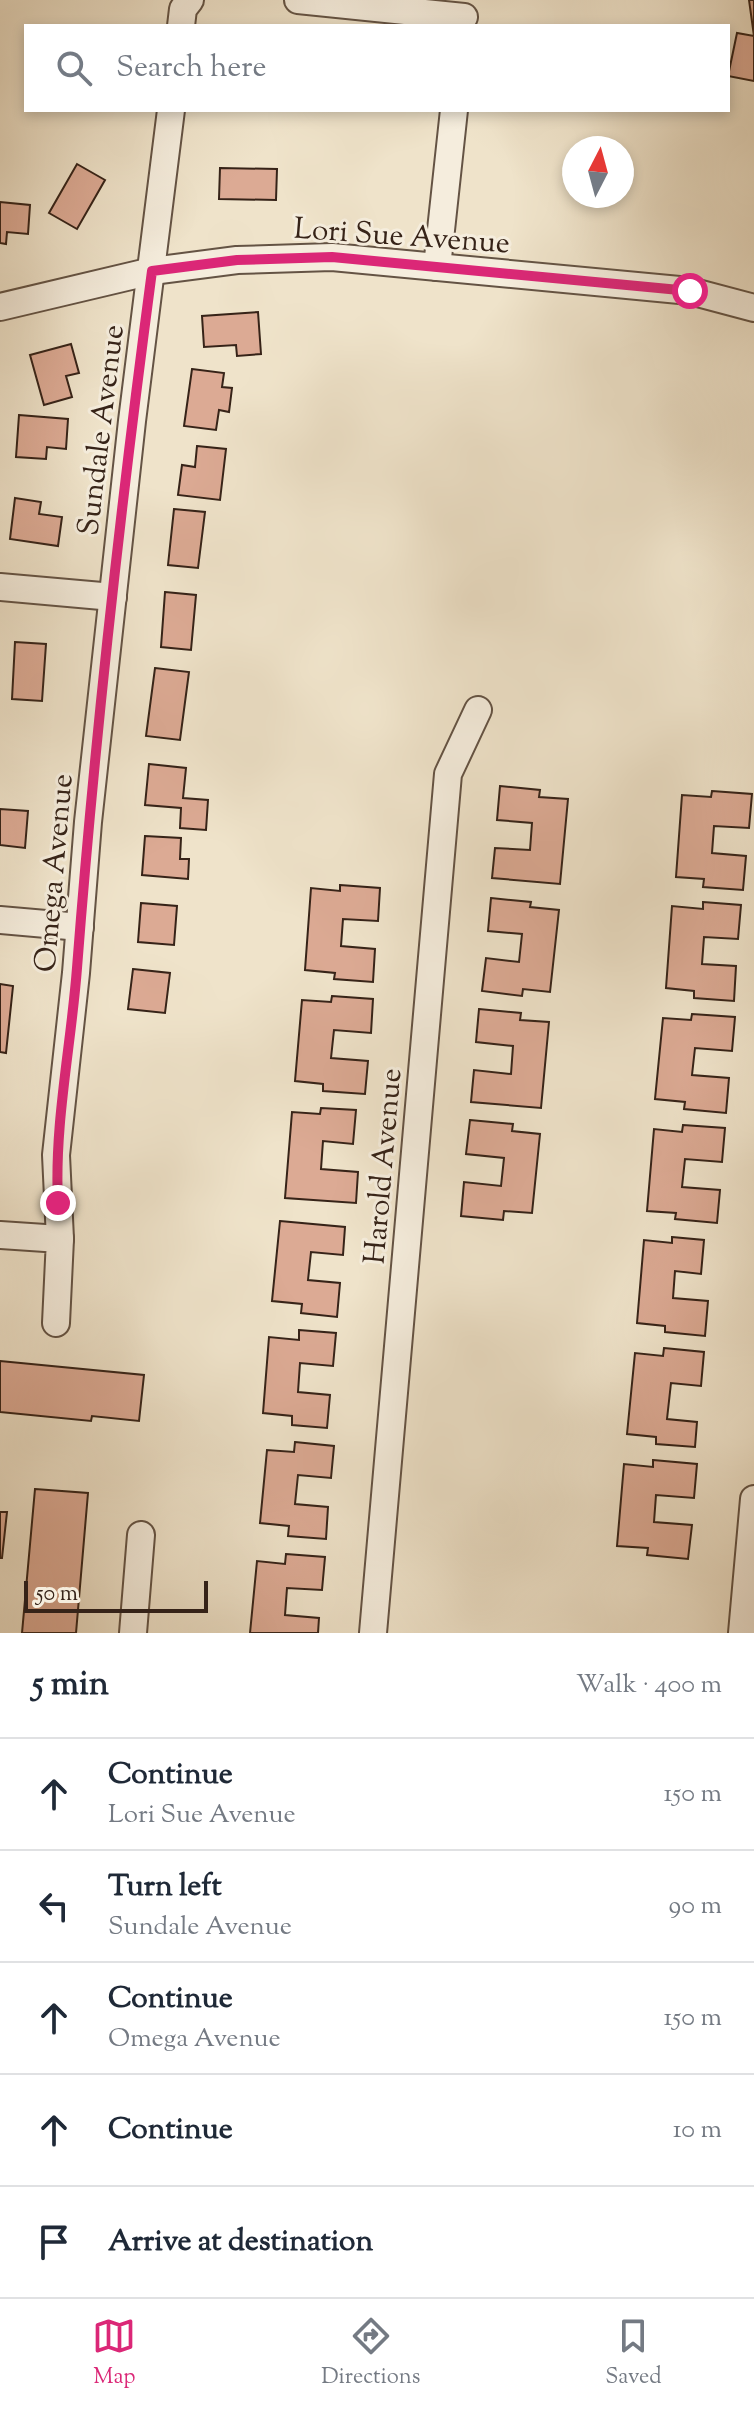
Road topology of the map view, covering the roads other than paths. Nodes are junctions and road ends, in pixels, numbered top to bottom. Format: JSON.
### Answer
{"nodes":[{"id":1,"x":190,"y":0,"type":"edge"},
{"id":2,"x":298,"y":0,"type":"edge"},
{"id":3,"x":464,"y":14,"type":"edge"},
{"id":4,"x":181,"y":24,"type":"edge"},
{"id":5,"x":171,"y":112,"type":"edge"},
{"id":6,"x":454,"y":112,"type":"edge"},
{"id":7,"x":437,"y":267,"type":"junction"},
{"id":8,"x":152,"y":271,"type":"junction"},
{"id":9,"x":0,"y":307,"type":"edge"},
{"id":10,"x":754,"y":308,"type":"edge"},
{"id":11,"x":0,"y":587,"type":"edge"},
{"id":12,"x":113,"y":597,"type":"junction"},
{"id":13,"x":478,"y":710,"type":"dead end"},
{"id":14,"x":0,"y":920,"type":"edge"},
{"id":15,"x":80,"y":927,"type":"junction"},
{"id":16,"x":0,"y":1235,"type":"edge"},
{"id":17,"x":60,"y":1239,"type":"junction"},
{"id":18,"x":56,"y":1323,"type":"dead end"},
{"id":19,"x":754,"y":1499,"type":"edge"},
{"id":20,"x":141,"y":1535,"type":"dead end"},
{"id":21,"x":133,"y":1633,"type":"edge"},
{"id":22,"x":373,"y":1633,"type":"edge"},
{"id":23,"x":742,"y":1633,"type":"edge"}],
"edges":[{"from":1,"to":4,"type":"street"},
{"from":2,"to":3,"type":"street"},
{"from":5,"to":8,"type":"street","name":"Sundale Avenue"},
{"from":6,"to":7,"type":"street"},
{"from":7,"to":8,"type":"street","name":"Lori Sue Avenue"},
{"from":7,"to":10,"type":"street","name":"Lori Sue Avenue"},
{"from":8,"to":9,"type":"street","name":"Lori Sue Avenue"},
{"from":8,"to":12,"type":"street","name":"Sundale Avenue"},
{"from":11,"to":12,"type":"street"},
{"from":12,"to":15,"type":"street","name":"Omega Avenue"},
{"from":13,"to":22,"type":"street","name":"Harold Avenue"},
{"from":14,"to":15,"type":"street"},
{"from":15,"to":17,"type":"street","name":"Omega Avenue"},
{"from":16,"to":17,"type":"street"},
{"from":17,"to":18,"type":"street","name":"Omega Avenue"},
{"from":19,"to":23,"type":"street"},
{"from":20,"to":21,"type":"street"}]}
